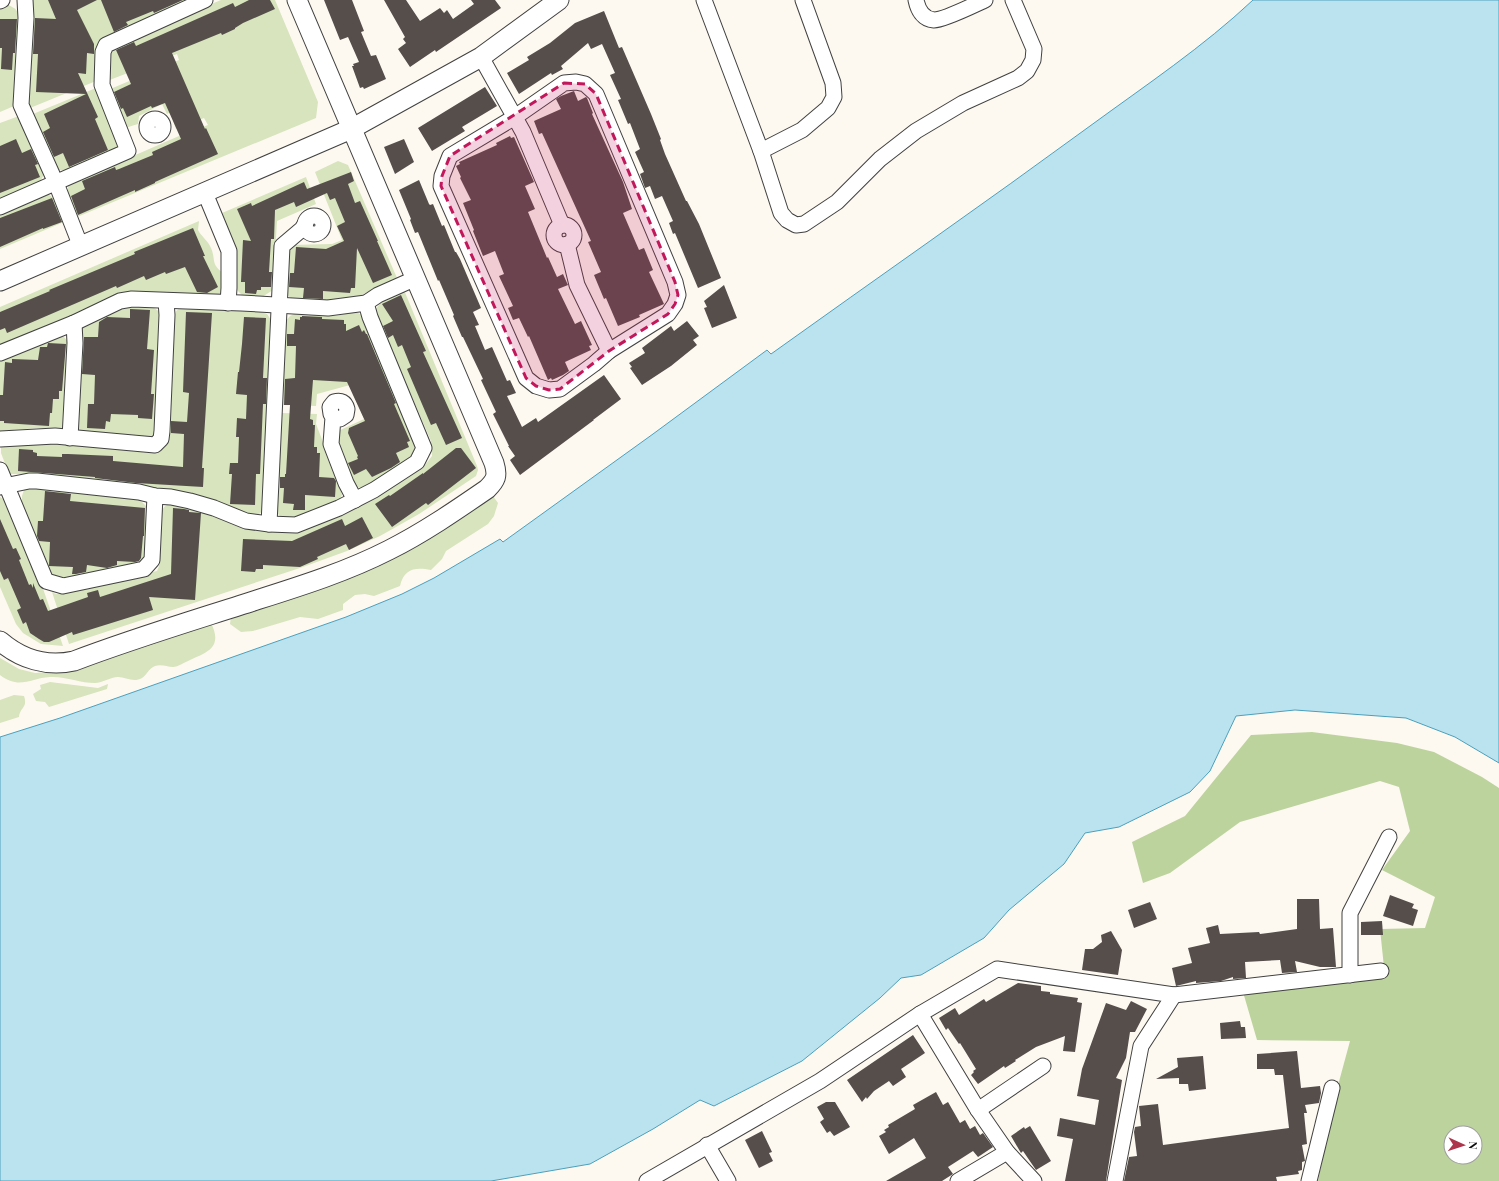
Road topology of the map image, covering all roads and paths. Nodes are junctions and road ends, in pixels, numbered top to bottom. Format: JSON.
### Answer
{"nodes":[{"id":1,"x":25,"y":0,"type":"edge"},
{"id":2,"x":205,"y":0,"type":"edge"},
{"id":3,"x":297,"y":0,"type":"edge"},
{"id":4,"x":559,"y":0,"type":"edge"},
{"id":5,"x":704,"y":0,"type":"edge"},
{"id":6,"x":803,"y":0,"type":"edge"},
{"id":7,"x":916,"y":0,"type":"edge"},
{"id":8,"x":985,"y":0,"type":"edge"},
{"id":9,"x":1013,"y":0,"type":"edge"},
{"id":10,"x":481,"y":57,"type":"junction"},
{"id":11,"x":515,"y":117,"type":"junction"},
{"id":12,"x":148,"y":128,"type":"dead end"},
{"id":13,"x":351,"y":129,"type":"junction"},
{"id":14,"x":124,"y":140,"type":"junction"},
{"id":15,"x":761,"y":151,"type":"junction"},
{"id":16,"x":56,"y":182,"type":"junction"},
{"id":17,"x":205,"y":193,"type":"junction"},
{"id":18,"x":0,"y":207,"type":"edge"},
{"id":19,"x":306,"y":223,"type":"dead end"},
{"id":20,"x":81,"y":247,"type":"junction"},
{"id":21,"x":414,"y":279,"type":"junction"},
{"id":22,"x":0,"y":281,"type":"edge"},
{"id":23,"x":166,"y":301,"type":"junction"},
{"id":24,"x":228,"y":303,"type":"junction"},
{"id":25,"x":366,"y":303,"type":"junction"},
{"id":26,"x":280,"y":305,"type":"junction"},
{"id":27,"x":74,"y":323,"type":"junction"},
{"id":28,"x":609,"y":351,"type":"junction"},
{"id":29,"x":0,"y":353,"type":"edge"},
{"id":30,"x":333,"y":417,"type":"dead end"},
{"id":31,"x":70,"y":438,"type":"junction"},
{"id":32,"x":0,"y":439,"type":"edge"},
{"id":33,"x":0,"y":470,"type":"edge"},
{"id":34,"x":3,"y":486,"type":"edge"},
{"id":35,"x":155,"y":496,"type":"junction"},
{"id":36,"x":355,"y":500,"type":"junction"},
{"id":37,"x":269,"y":524,"type":"junction"},
{"id":38,"x":0,"y":641,"type":"edge"},
{"id":39,"x":1389,"y":837,"type":"dead end"},
{"id":40,"x":1381,"y":971,"type":"dead end"},
{"id":41,"x":1350,"y":975,"type":"junction"},
{"id":42,"x":1174,"y":995,"type":"junction"},
{"id":43,"x":920,"y":1014,"type":"junction"},
{"id":44,"x":1043,"y":1066,"type":"dead end"},
{"id":45,"x":1332,"y":1088,"type":"dead end"},
{"id":46,"x":978,"y":1110,"type":"junction"},
{"id":47,"x":707,"y":1145,"type":"junction"},
{"id":48,"x":1007,"y":1152,"type":"junction"},
{"id":49,"x":647,"y":1181,"type":"edge"},
{"id":50,"x":728,"y":1181,"type":"edge"},
{"id":51,"x":958,"y":1181,"type":"edge"},
{"id":52,"x":1034,"y":1181,"type":"edge"},
{"id":53,"x":1115,"y":1181,"type":"edge"},
{"id":54,"x":1309,"y":1181,"type":"edge"}],
"edges":[{"from":1,"to":16,"type":"street"},
{"from":2,"to":14,"type":"street"},
{"from":3,"to":13,"type":"street"},
{"from":4,"to":10,"type":"street"},
{"from":5,"to":15,"type":"street"},
{"from":6,"to":15,"type":"street"},
{"from":7,"to":8,"type":"street"},
{"from":9,"to":15,"type":"street"},
{"from":10,"to":11,"type":"street"},
{"from":10,"to":13,"type":"street"},
{"from":11,"to":28,"type":"street"},
{"from":11,"to":28,"type":"street"},
{"from":11,"to":28,"type":"street"},
{"from":12,"to":14,"type":"street"},
{"from":13,"to":17,"type":"street"},
{"from":13,"to":21,"type":"street"},
{"from":14,"to":16,"type":"street"},
{"from":16,"to":18,"type":"street"},
{"from":16,"to":20,"type":"street"},
{"from":17,"to":20,"type":"street"},
{"from":17,"to":24,"type":"street"},
{"from":19,"to":26,"type":"street"},
{"from":20,"to":22,"type":"street"},
{"from":21,"to":25,"type":"street"},
{"from":21,"to":38,"type":"street"},
{"from":23,"to":24,"type":"street"},
{"from":23,"to":27,"type":"street"},
{"from":23,"to":31,"type":"street"},
{"from":24,"to":26,"type":"street"},
{"from":25,"to":26,"type":"street"},
{"from":25,"to":36,"type":"street"},
{"from":26,"to":37,"type":"street"},
{"from":27,"to":29,"type":"street"},
{"from":27,"to":31,"type":"street"},
{"from":30,"to":36,"type":"street"},
{"from":31,"to":32,"type":"street"},
{"from":33,"to":34,"type":"street"},
{"from":34,"to":35,"type":"street"},
{"from":34,"to":35,"type":"street"},
{"from":35,"to":37,"type":"street"},
{"from":36,"to":37,"type":"street"},
{"from":39,"to":41,"type":"street"},
{"from":40,"to":41,"type":"street"},
{"from":41,"to":42,"type":"street"},
{"from":42,"to":43,"type":"street"},
{"from":42,"to":53,"type":"street"},
{"from":43,"to":46,"type":"street"},
{"from":43,"to":47,"type":"street"},
{"from":44,"to":46,"type":"street"},
{"from":45,"to":54,"type":"street"},
{"from":46,"to":48,"type":"street"},
{"from":47,"to":49,"type":"street"},
{"from":47,"to":50,"type":"street"},
{"from":48,"to":51,"type":"street"},
{"from":48,"to":52,"type":"street"}]}
